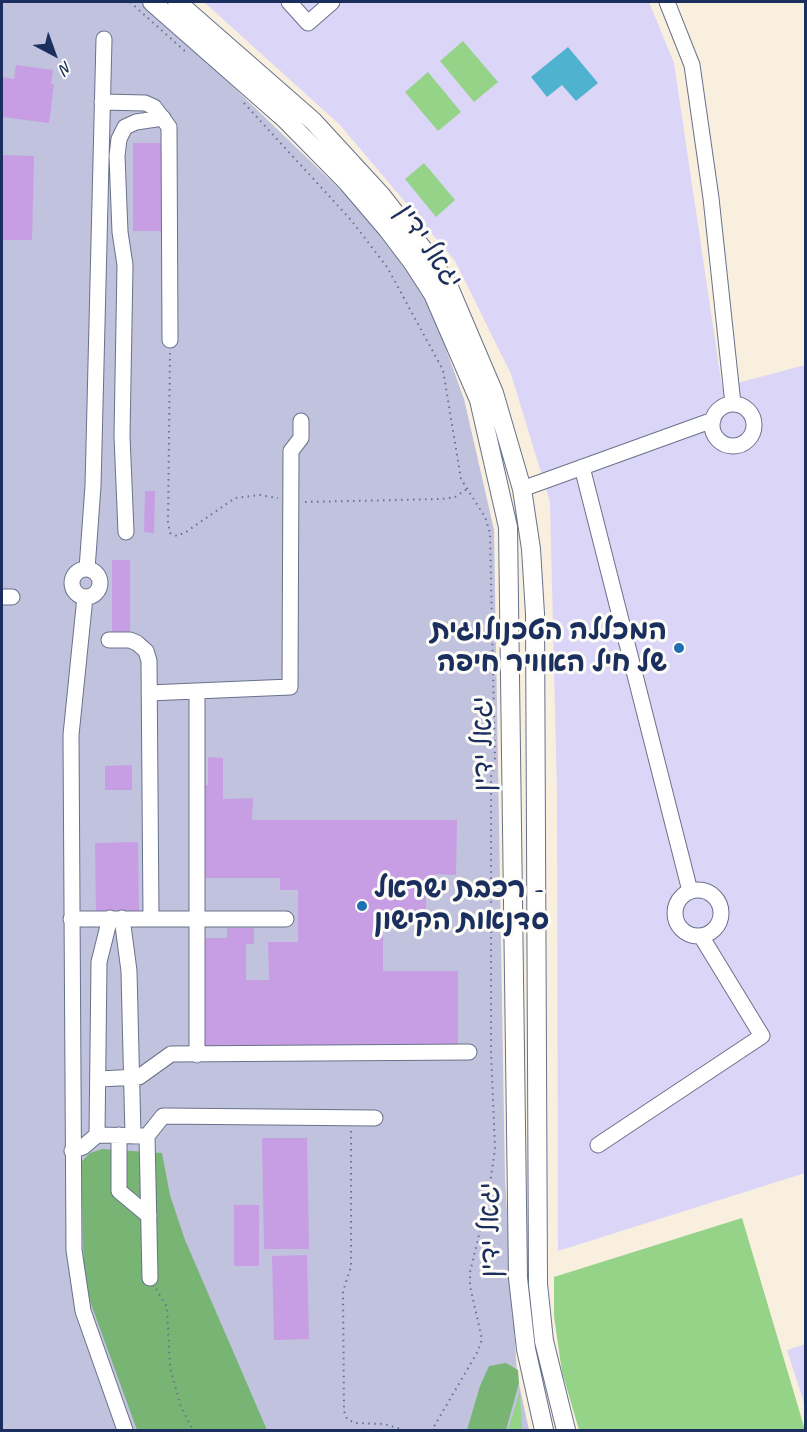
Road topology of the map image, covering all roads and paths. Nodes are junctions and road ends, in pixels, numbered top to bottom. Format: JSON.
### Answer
{"nodes":[{"id":1,"x":130,"y":2,"type":"edge"},
{"id":2,"x":152,"y":2,"type":"edge"},
{"id":3,"x":177,"y":2,"type":"edge"},
{"id":4,"x":289,"y":2,"type":"edge"},
{"id":5,"x":332,"y":2,"type":"edge"},
{"id":6,"x":667,"y":2,"type":"edge"},
{"id":7,"x":104,"y":39,"type":"dead end"},
{"id":8,"x":190,"y":57,"type":"dead end"},
{"id":9,"x":102,"y":102,"type":"junction"},
{"id":10,"x":242,"y":102,"type":"dead end"},
{"id":11,"x":163,"y":118,"type":"junction"},
{"id":12,"x":170,"y":340,"type":"joint"},
{"id":13,"x":733,"y":404,"type":"junction"},
{"id":14,"x":713,"y":420,"type":"junction"},
{"id":15,"x":301,"y":421,"type":"dead end"},
{"id":16,"x":95,"y":434,"type":"junction"},
{"id":17,"x":122,"y":436,"type":"junction"},
{"id":18,"x":582,"y":467,"type":"junction"},
{"id":19,"x":467,"y":489,"type":"junction"},
{"id":20,"x":522,"y":489,"type":"junction"},
{"id":21,"x":290,"y":500,"type":"junction"},
{"id":22,"x":126,"y":532,"type":"dead end"},
{"id":23,"x":109,"y":640,"type":"dead end"},
{"id":24,"x":197,"y":691,"type":"junction"},
{"id":25,"x":149,"y":693,"type":"junction"},
{"id":26,"x":690,"y":891,"type":"junction"},
{"id":27,"x":116,"y":918,"type":"junction"},
{"id":28,"x":151,"y":918,"type":"junction"},
{"id":29,"x":198,"y":918,"type":"junction"},
{"id":30,"x":71,"y":919,"type":"junction"},
{"id":31,"x":286,"y":919,"type":"dead end"},
{"id":32,"x":701,"y":936,"type":"junction"},
{"id":33,"x":470,"y":1052,"type":"dead end"},
{"id":34,"x":197,"y":1055,"type":"junction"},
{"id":35,"x":99,"y":1078,"type":"junction"},
{"id":36,"x":132,"y":1079,"type":"junction"},
{"id":37,"x":375,"y":1118,"type":"dead end"},
{"id":38,"x":351,"y":1119,"type":"junction"},
{"id":39,"x":96,"y":1135,"type":"junction"},
{"id":40,"x":133,"y":1136,"type":"junction"},
{"id":41,"x":598,"y":1145,"type":"dead end"},
{"id":42,"x":72,"y":1151,"type":"junction"},
{"id":43,"x":149,"y":1216,"type":"junction"},
{"id":44,"x":150,"y":1278,"type":"joint"},
{"id":45,"x":124,"y":1431,"type":"edge"},
{"id":46,"x":193,"y":1431,"type":"edge"},
{"id":47,"x":404,"y":1431,"type":"edge"},
{"id":48,"x":432,"y":1431,"type":"edge"},
{"id":49,"x":544,"y":1431,"type":"edge"},
{"id":50,"x":566,"y":1431,"type":"edge"}],
"edges":[{"from":1,"to":8,"type":"path"},
{"from":2,"to":49,"type":"main road","name":"יגאל ידין"},
{"from":3,"to":20,"type":"main road","name":"יגאל ידין"},
{"from":4,"to":5,"type":"street"},
{"from":6,"to":13,"type":"street"},
{"from":7,"to":9,"type":"street"},
{"from":9,"to":11,"type":"street"},
{"from":9,"to":16,"type":"street"},
{"from":10,"to":19,"type":"path"},
{"from":11,"to":12,"type":"street"},
{"from":11,"to":17,"type":"street"},
{"from":12,"to":21,"type":"path"},
{"from":13,"to":14,"type":"street"},
{"from":13,"to":14,"type":"street"},
{"from":14,"to":18,"type":"street"},
{"from":15,"to":21,"type":"street"},
{"from":16,"to":17,"type":"street"},
{"from":16,"to":30,"type":"street"},
{"from":17,"to":22,"type":"street"},
{"from":18,"to":20,"type":"street"},
{"from":18,"to":26,"type":"street"},
{"from":19,"to":21,"type":"path"},
{"from":19,"to":48,"type":"path"},
{"from":20,"to":50,"type":"main road","name":"יגאל ידין"},
{"from":21,"to":24,"type":"street"},
{"from":23,"to":25,"type":"street"},
{"from":24,"to":25,"type":"street"},
{"from":24,"to":29,"type":"street"},
{"from":25,"to":28,"type":"street"},
{"from":26,"to":32,"type":"street"},
{"from":26,"to":32,"type":"street"},
{"from":27,"to":28,"type":"street"},
{"from":27,"to":30,"type":"street"},
{"from":27,"to":35,"type":"street"},
{"from":27,"to":36,"type":"street"},
{"from":28,"to":29,"type":"street"},
{"from":29,"to":31,"type":"street"},
{"from":29,"to":34,"type":"street"},
{"from":30,"to":42,"type":"street"},
{"from":32,"to":41,"type":"street"},
{"from":33,"to":34,"type":"street"},
{"from":34,"to":36,"type":"street"},
{"from":35,"to":36,"type":"street"},
{"from":35,"to":39,"type":"street"},
{"from":36,"to":40,"type":"street"},
{"from":37,"to":38,"type":"street"},
{"from":38,"to":40,"type":"street"},
{"from":38,"to":47,"type":"path"},
{"from":39,"to":40,"type":"street"},
{"from":39,"to":42,"type":"street"},
{"from":40,"to":43,"type":"street"},
{"from":40,"to":43,"type":"street"},
{"from":42,"to":45,"type":"street"},
{"from":43,"to":44,"type":"street"},
{"from":44,"to":46,"type":"path"}]}
